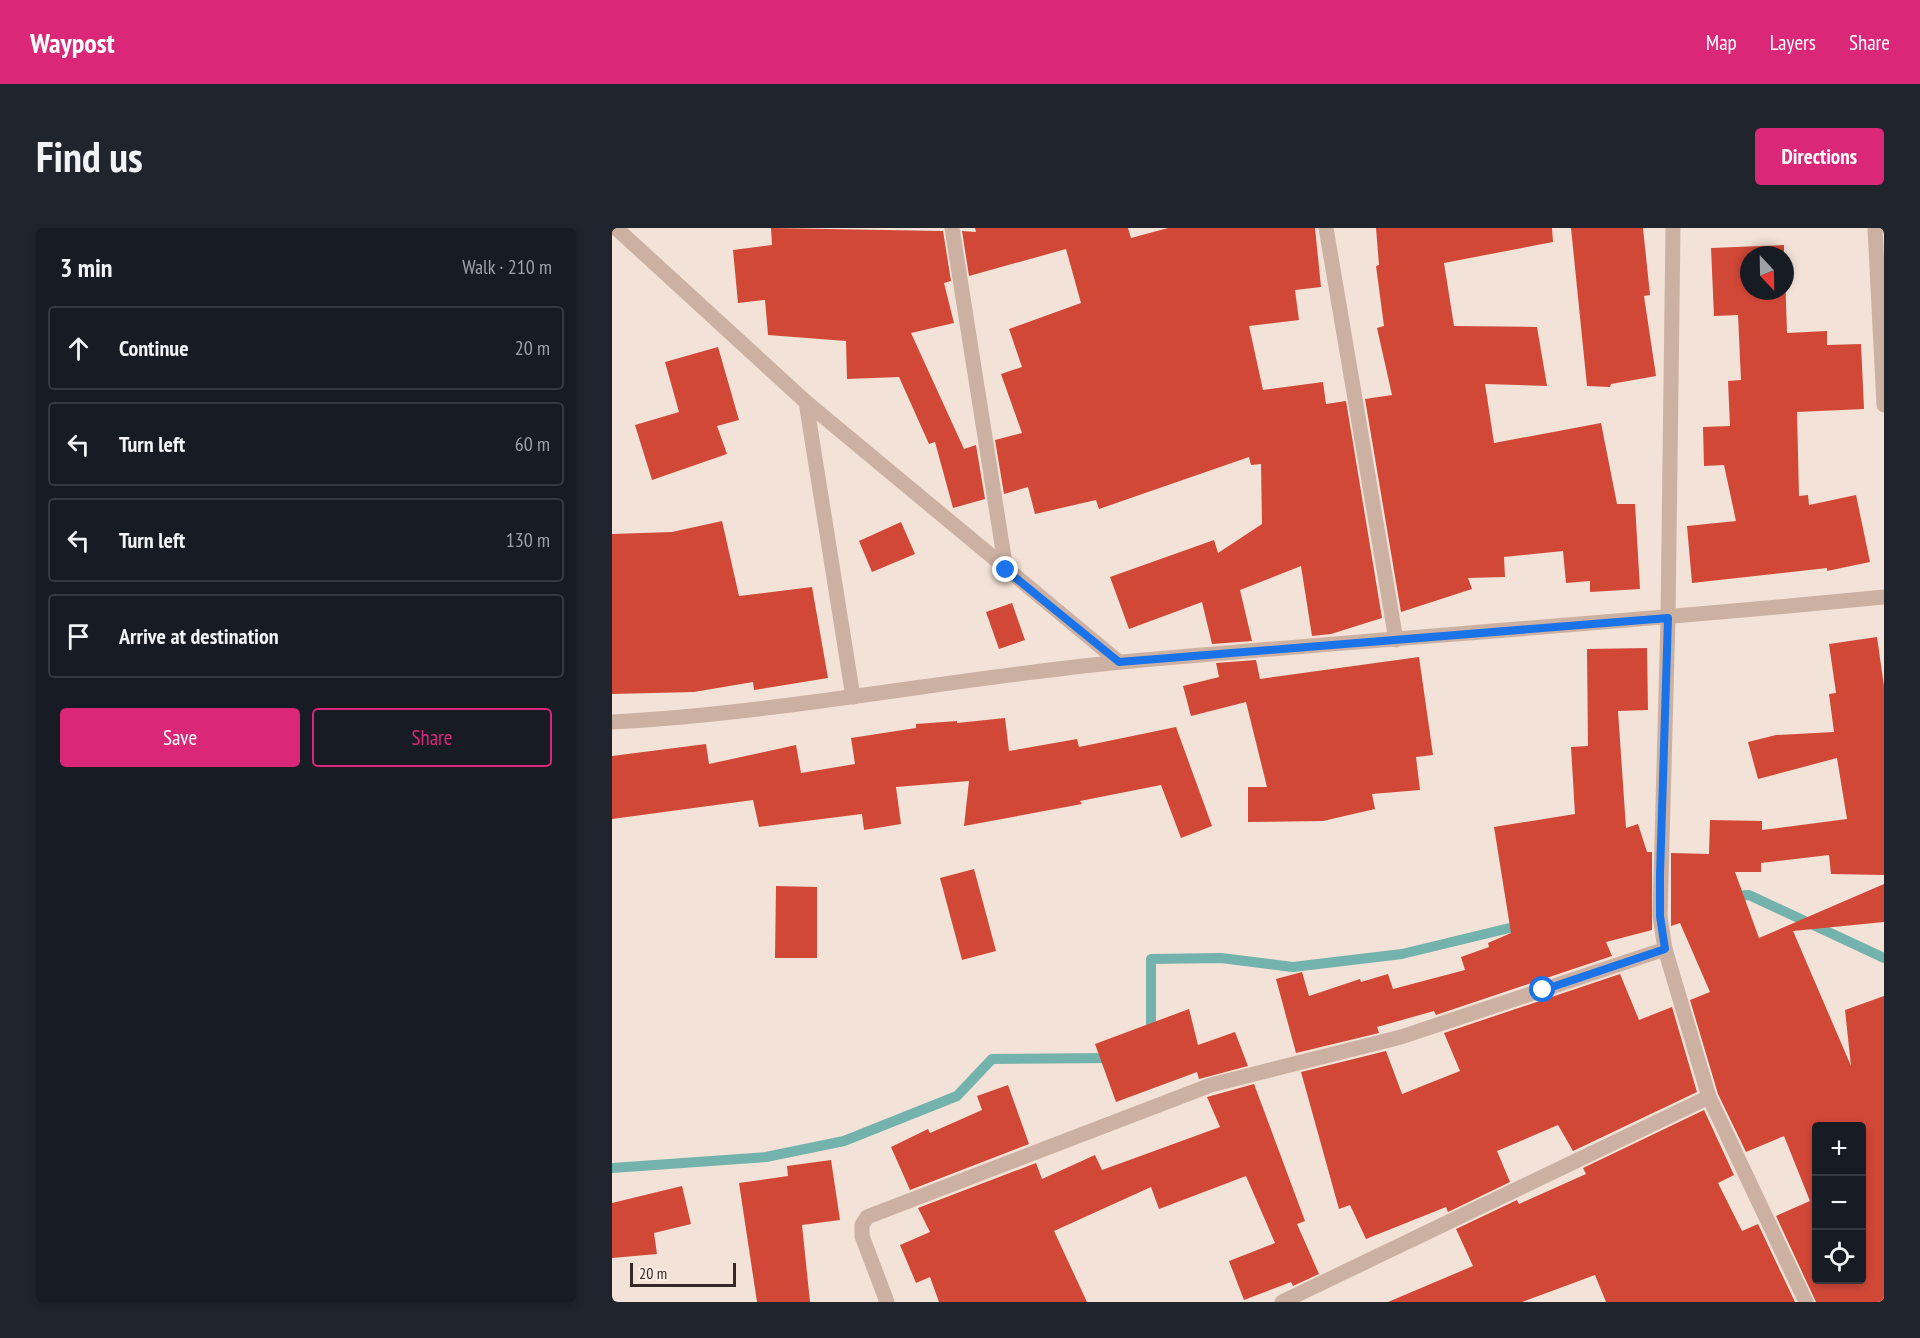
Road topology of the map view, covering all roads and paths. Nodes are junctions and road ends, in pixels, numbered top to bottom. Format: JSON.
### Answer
{"nodes":[{"id":1,"x":616,"y":228,"type":"edge"},
{"id":2,"x":952,"y":228,"type":"edge"},
{"id":3,"x":1326,"y":228,"type":"edge"},
{"id":4,"x":1673,"y":228,"type":"edge"},
{"id":5,"x":1875,"y":228,"type":"edge"},
{"id":6,"x":806,"y":402,"type":"junction"},
{"id":7,"x":1884,"y":405,"type":"edge"},
{"id":8,"x":1006,"y":570,"type":"junction"},
{"id":9,"x":1884,"y":597,"type":"edge"},
{"id":10,"x":1668,"y":618,"type":"junction"},
{"id":11,"x":1396,"y":640,"type":"junction"},
{"id":12,"x":1119,"y":662,"type":"junction"},
{"id":13,"x":853,"y":698,"type":"junction"},
{"id":14,"x":612,"y":722,"type":"edge"},
{"id":15,"x":1665,"y":949,"type":"junction"},
{"id":16,"x":1709,"y":1097,"type":"junction"},
{"id":17,"x":887,"y":1302,"type":"edge"},
{"id":18,"x":1282,"y":1302,"type":"edge"},
{"id":19,"x":1806,"y":1302,"type":"edge"}],
"edges":[{"from":1,"to":6,"type":"street"},
{"from":2,"to":8,"type":"street"},
{"from":3,"to":11,"type":"street"},
{"from":4,"to":10,"type":"street"},
{"from":5,"to":7,"type":"street"},
{"from":6,"to":8,"type":"street"},
{"from":6,"to":13,"type":"street"},
{"from":8,"to":12,"type":"street"},
{"from":9,"to":10,"type":"street"},
{"from":10,"to":11,"type":"street"},
{"from":10,"to":15,"type":"street"},
{"from":11,"to":12,"type":"street"},
{"from":12,"to":13,"type":"street"},
{"from":13,"to":14,"type":"street"},
{"from":15,"to":16,"type":"street"},
{"from":15,"to":17,"type":"street"},
{"from":16,"to":18,"type":"street"},
{"from":16,"to":19,"type":"street"}]}
